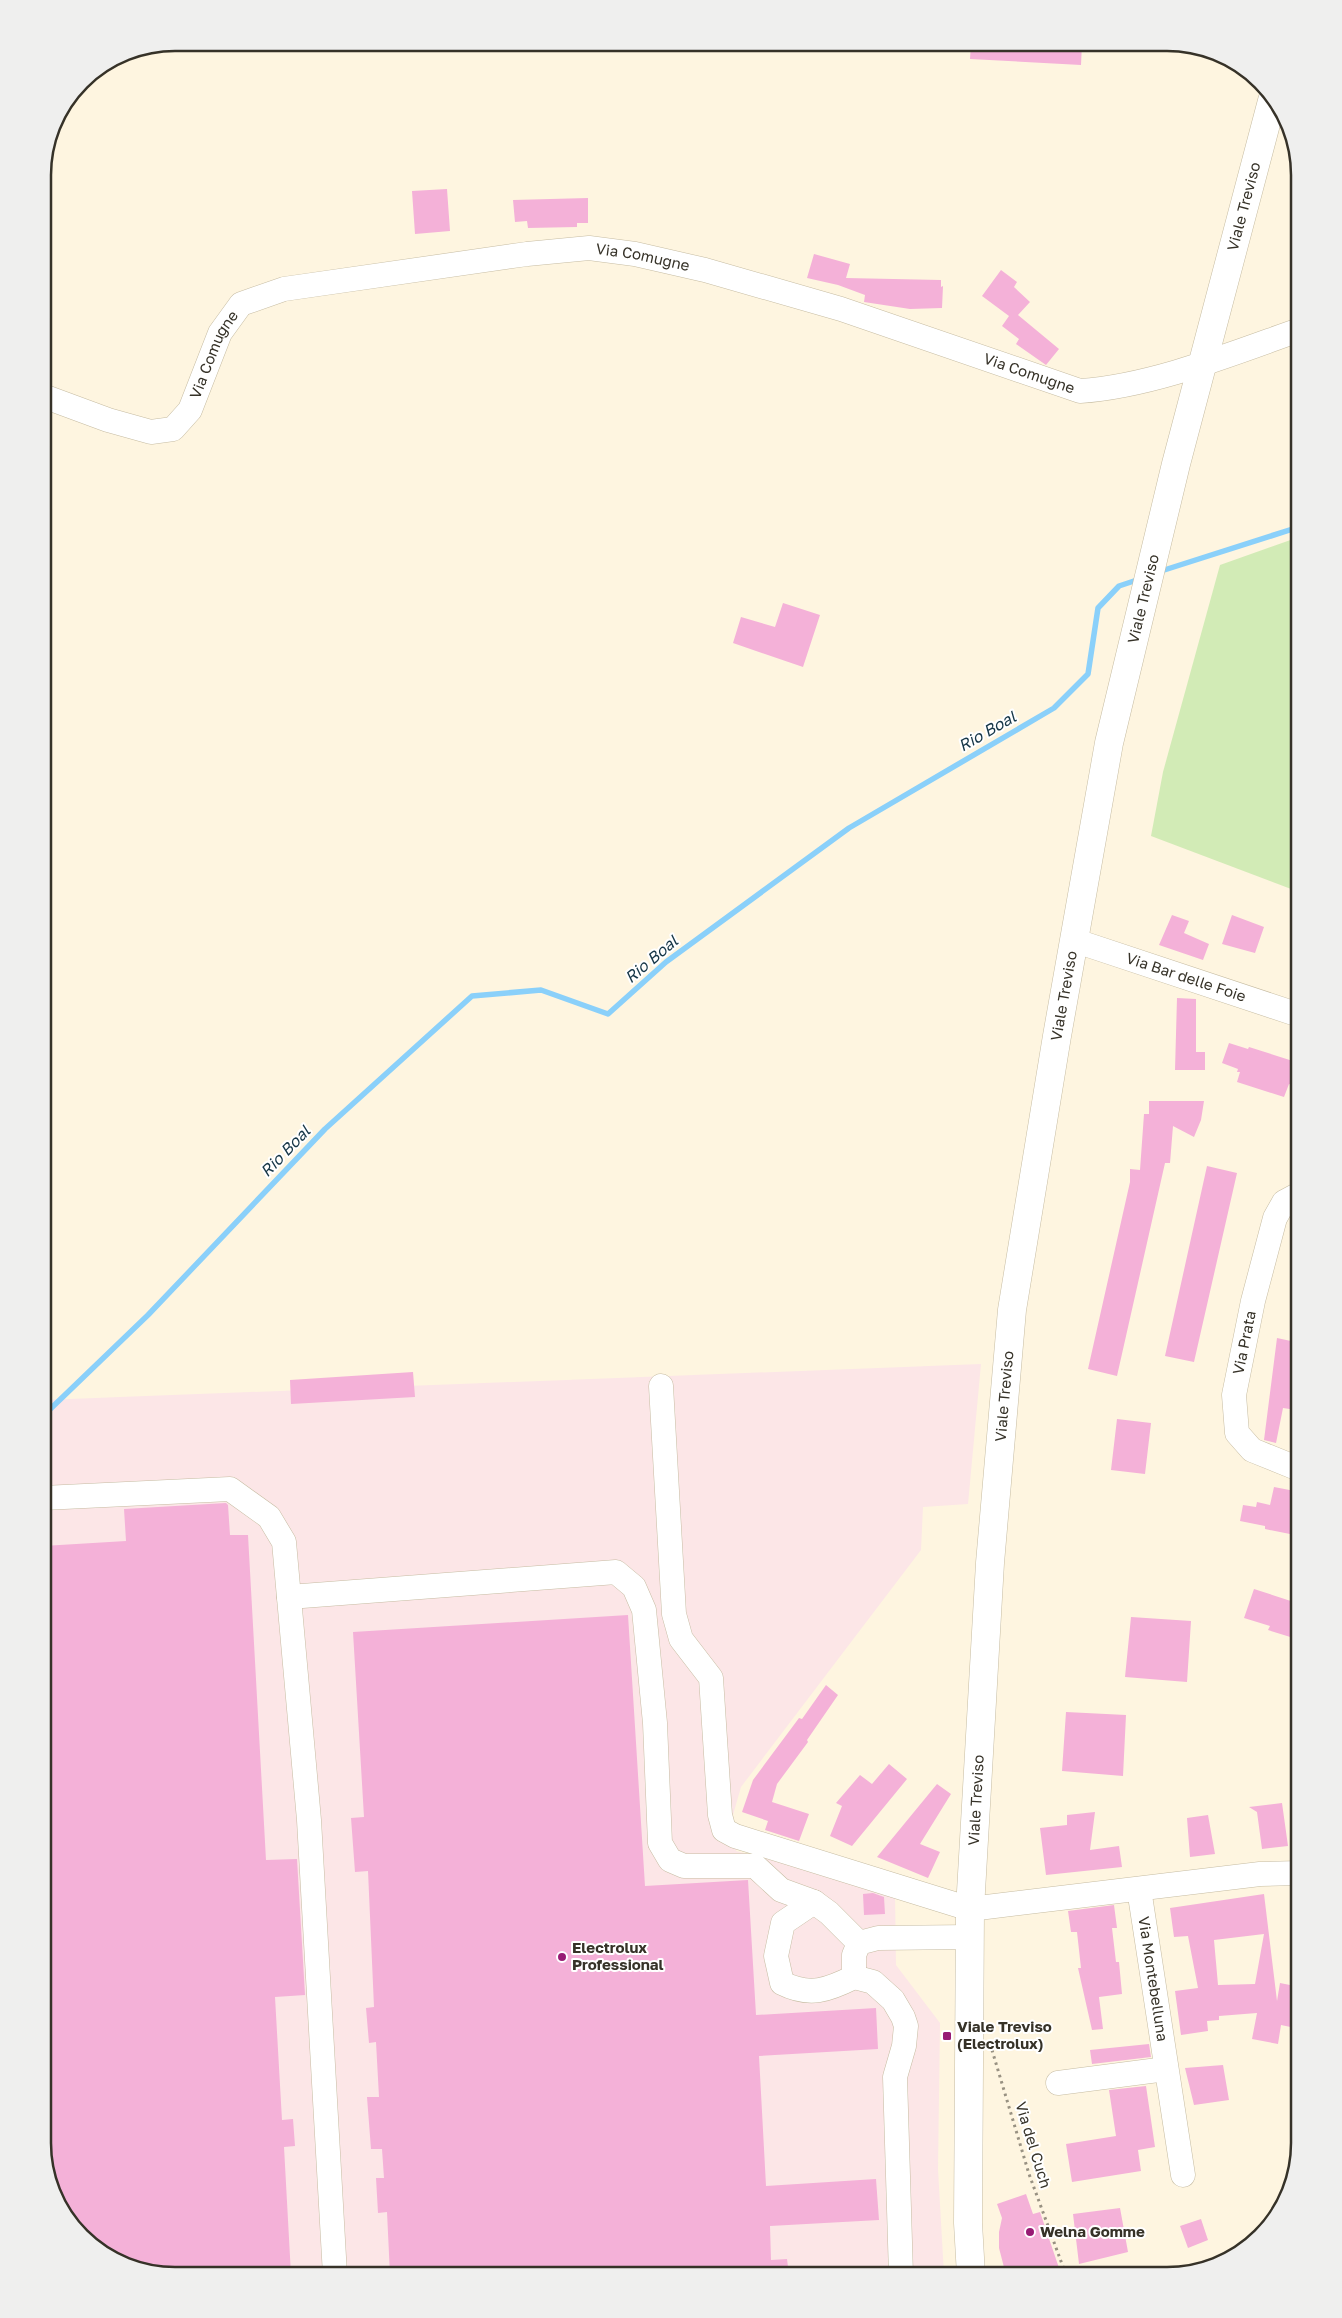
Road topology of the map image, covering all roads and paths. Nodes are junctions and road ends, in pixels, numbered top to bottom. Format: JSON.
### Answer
{"nodes":[{"id":1,"x":1270,"y":107,"type":"edge"},
{"id":2,"x":1291,"y":333,"type":"edge"},
{"id":3,"x":1203,"y":364,"type":"junction"},
{"id":4,"x":52,"y":399,"type":"edge"},
{"id":5,"x":1073,"y":940,"type":"junction"},
{"id":6,"x":1291,"y":1012,"type":"edge"},
{"id":7,"x":1291,"y":1198,"type":"edge"},
{"id":8,"x":661,"y":1386,"type":"dead end"},
{"id":9,"x":1291,"y":1465,"type":"edge"},
{"id":10,"x":51,"y":1498,"type":"edge"},
{"id":11,"x":289,"y":1597,"type":"junction"},
{"id":12,"x":1291,"y":1873,"type":"edge"},
{"id":13,"x":1138,"y":1889,"type":"junction"},
{"id":14,"x":814,"y":1902,"type":"junction"},
{"id":15,"x":970,"y":1908,"type":"junction"},
{"id":16,"x":970,"y":1937,"type":"junction"},
{"id":17,"x":859,"y":1943,"type":"junction"},
{"id":18,"x":854,"y":1977,"type":"junction"},
{"id":19,"x":969,"y":2034,"type":"junction"},
{"id":20,"x":1166,"y":2069,"type":"junction"},
{"id":21,"x":1058,"y":2083,"type":"dead end"},
{"id":22,"x":1183,"y":2174,"type":"dead end"},
{"id":23,"x":334,"y":2266,"type":"edge"},
{"id":24,"x":901,"y":2267,"type":"edge"},
{"id":25,"x":970,"y":2267,"type":"edge"},
{"id":26,"x":1063,"y":2267,"type":"edge"}],
"edges":[{"from":1,"to":3,"type":"main road","name":"Viale Treviso"},
{"from":2,"to":3,"type":"street","name":"Via Comugne"},
{"from":3,"to":4,"type":"street","name":"Via Comugne"},
{"from":3,"to":5,"type":"main road","name":"Viale Treviso"},
{"from":5,"to":6,"type":"street","name":"Via Bar delle Foie"},
{"from":5,"to":15,"type":"main road","name":"Viale Treviso"},
{"from":7,"to":9,"type":"street","name":"Via Prata"},
{"from":8,"to":15,"type":"street"},
{"from":10,"to":11,"type":"street"},
{"from":11,"to":14,"type":"street"},
{"from":11,"to":23,"type":"street"},
{"from":12,"to":13,"type":"street"},
{"from":13,"to":15,"type":"street"},
{"from":13,"to":20,"type":"street","name":"Via Montebelluna"},
{"from":14,"to":17,"type":"street"},
{"from":14,"to":18,"type":"street"},
{"from":15,"to":16,"type":"main road","name":"Viale Treviso"},
{"from":16,"to":17,"type":"street"},
{"from":16,"to":19,"type":"main road","name":"Viale Treviso"},
{"from":17,"to":18,"type":"street"},
{"from":18,"to":24,"type":"street"},
{"from":19,"to":25,"type":"main road","name":"Viale Treviso"},
{"from":19,"to":26,"type":"path","name":"Via del Cuch"},
{"from":20,"to":21,"type":"street"},
{"from":20,"to":22,"type":"street","name":"Via Montebelluna"}]}
